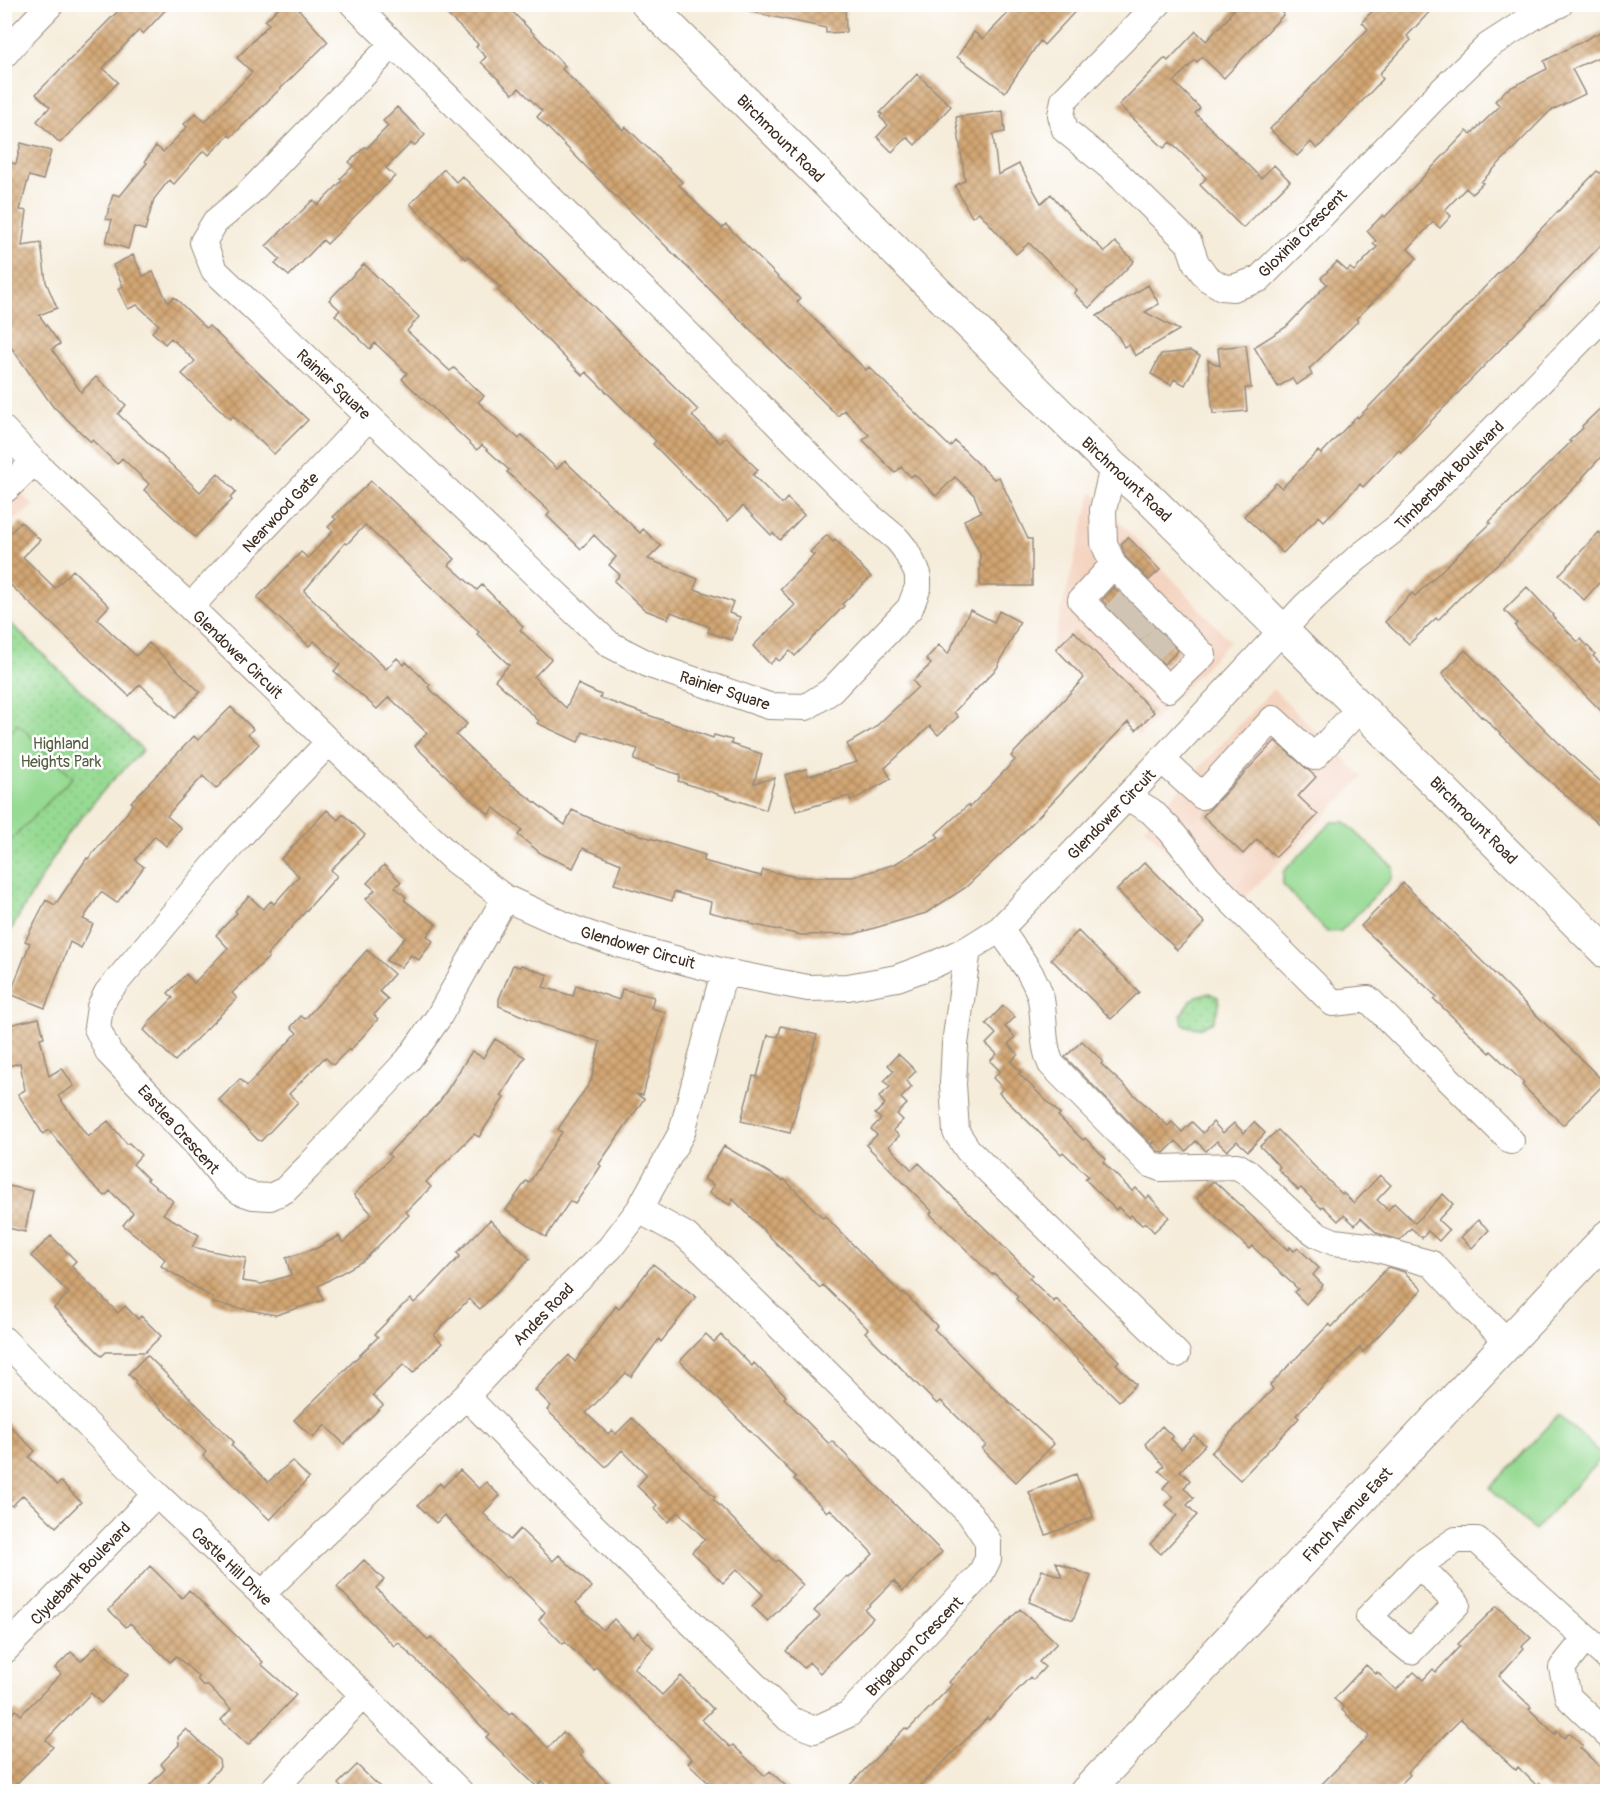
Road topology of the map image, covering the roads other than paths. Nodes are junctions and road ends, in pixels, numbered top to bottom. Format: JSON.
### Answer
{"nodes":[{"id":1,"x":51,"y":4,"type":"edge"},
{"id":2,"x":353,"y":4,"type":"edge"},
{"id":3,"x":647,"y":4,"type":"edge"},
{"id":4,"x":1158,"y":4,"type":"edge"},
{"id":5,"x":1560,"y":4,"type":"edge"},
{"id":6,"x":393,"y":44,"type":"junction"},
{"id":7,"x":4,"y":55,"type":"edge"},
{"id":8,"x":1608,"y":312,"type":"edge"},
{"id":9,"x":369,"y":417,"type":"junction"},
{"id":10,"x":4,"y":430,"type":"edge"},
{"id":11,"x":34,"y":462,"type":"junction"},
{"id":12,"x":1113,"y":467,"type":"junction"},
{"id":13,"x":6,"y":489,"type":"dead end"},
{"id":14,"x":1113,"y":565,"type":"junction"},
{"id":15,"x":190,"y":607,"type":"junction"},
{"id":16,"x":1283,"y":630,"type":"junction"},
{"id":17,"x":1190,"y":669,"type":"junction"},
{"id":18,"x":1219,"y":698,"type":"junction"},
{"id":19,"x":1361,"y":707,"type":"junction"},
{"id":20,"x":328,"y":742,"type":"junction"},
{"id":21,"x":1162,"y":760,"type":"junction"},
{"id":22,"x":1127,"y":797,"type":"junction"},
{"id":23,"x":506,"y":898,"type":"junction"},
{"id":24,"x":1000,"y":929,"type":"junction"},
{"id":25,"x":968,"y":949,"type":"junction"},
{"id":26,"x":1608,"y":954,"type":"edge"},
{"id":27,"x":724,"y":972,"type":"junction"},
{"id":28,"x":1511,"y":1141,"type":"dead end"},
{"id":29,"x":639,"y":1210,"type":"junction"},
{"id":30,"x":1608,"y":1236,"type":"edge"},
{"id":31,"x":4,"y":1340,"type":"edge"},
{"id":32,"x":1508,"y":1341,"type":"junction"},
{"id":33,"x":1177,"y":1354,"type":"dead end"},
{"id":34,"x":466,"y":1396,"type":"junction"},
{"id":35,"x":156,"y":1494,"type":"junction"},
{"id":36,"x":1419,"y":1565,"type":"dead end"},
{"id":37,"x":261,"y":1594,"type":"junction"},
{"id":38,"x":1586,"y":1638,"type":"junction"},
{"id":39,"x":4,"y":1651,"type":"edge"},
{"id":40,"x":1608,"y":1658,"type":"edge"},
{"id":41,"x":363,"y":1695,"type":"junction"},
{"id":42,"x":1608,"y":1735,"type":"edge"},
{"id":43,"x":270,"y":1791,"type":"edge"},
{"id":44,"x":460,"y":1791,"type":"edge"},
{"id":45,"x":1086,"y":1791,"type":"edge"}],
"edges":[{"from":1,"to":7,"type":"street"},
{"from":2,"to":6,"type":"street","name":"Rainier Square"},
{"from":3,"to":12,"type":"main road","name":"Birchmount Road"},
{"from":4,"to":5,"type":"street","name":"Gloxinia Crescent"},
{"from":6,"to":9,"type":"street","name":"Rainier Square"},
{"from":6,"to":9,"type":"street","name":"Rainier Square"},
{"from":8,"to":16,"type":"street","name":"Timberbank Boulevard"},
{"from":9,"to":15,"type":"street","name":"Nearwood Gate"},
{"from":10,"to":11,"type":"street","name":"Glendower Circuit"},
{"from":11,"to":13,"type":"street"},
{"from":11,"to":15,"type":"street","name":"Glendower Circuit"},
{"from":12,"to":14,"type":"street"},
{"from":12,"to":16,"type":"main road","name":"Birchmount Road"},
{"from":14,"to":17,"type":"street"},
{"from":14,"to":17,"type":"street"},
{"from":15,"to":20,"type":"street","name":"Glendower Circuit"},
{"from":16,"to":18,"type":"street","name":"Glendower Circuit"},
{"from":16,"to":19,"type":"main road","name":"Birchmount Road"},
{"from":17,"to":18,"type":"street"},
{"from":18,"to":21,"type":"street","name":"Glendower Circuit"},
{"from":19,"to":21,"type":"street"},
{"from":19,"to":26,"type":"main road","name":"Birchmount Road"},
{"from":20,"to":23,"type":"street","name":"Glendower Circuit"},
{"from":20,"to":23,"type":"street","name":"Eastlea Crescent"},
{"from":21,"to":22,"type":"street","name":"Glendower Circuit"},
{"from":22,"to":24,"type":"street","name":"Glendower Circuit"},
{"from":22,"to":28,"type":"street"},
{"from":23,"to":27,"type":"street","name":"Glendower Circuit"},
{"from":24,"to":25,"type":"street","name":"Glendower Circuit"},
{"from":24,"to":32,"type":"street"},
{"from":25,"to":27,"type":"street","name":"Glendower Circuit"},
{"from":25,"to":33,"type":"street"},
{"from":27,"to":29,"type":"street","name":"Andes Road"},
{"from":29,"to":34,"type":"street","name":"Andes Road"},
{"from":29,"to":34,"type":"street","name":"Brigadoon Crescent"},
{"from":30,"to":32,"type":"main road","name":"Finch Avenue East"},
{"from":31,"to":35,"type":"street","name":"Castle Hill Drive"},
{"from":32,"to":45,"type":"main road","name":"Finch Avenue East"},
{"from":34,"to":37,"type":"street","name":"Andes Road"},
{"from":35,"to":37,"type":"street","name":"Castle Hill Drive"},
{"from":35,"to":39,"type":"street","name":"Clydebank Boulevard"},
{"from":36,"to":38,"type":"street"},
{"from":37,"to":41,"type":"street","name":"Castle Hill Drive"},
{"from":38,"to":40,"type":"street"},
{"from":38,"to":42,"type":"street"},
{"from":41,"to":43,"type":"street"},
{"from":41,"to":44,"type":"street","name":"Castle Hill Drive"}]}
